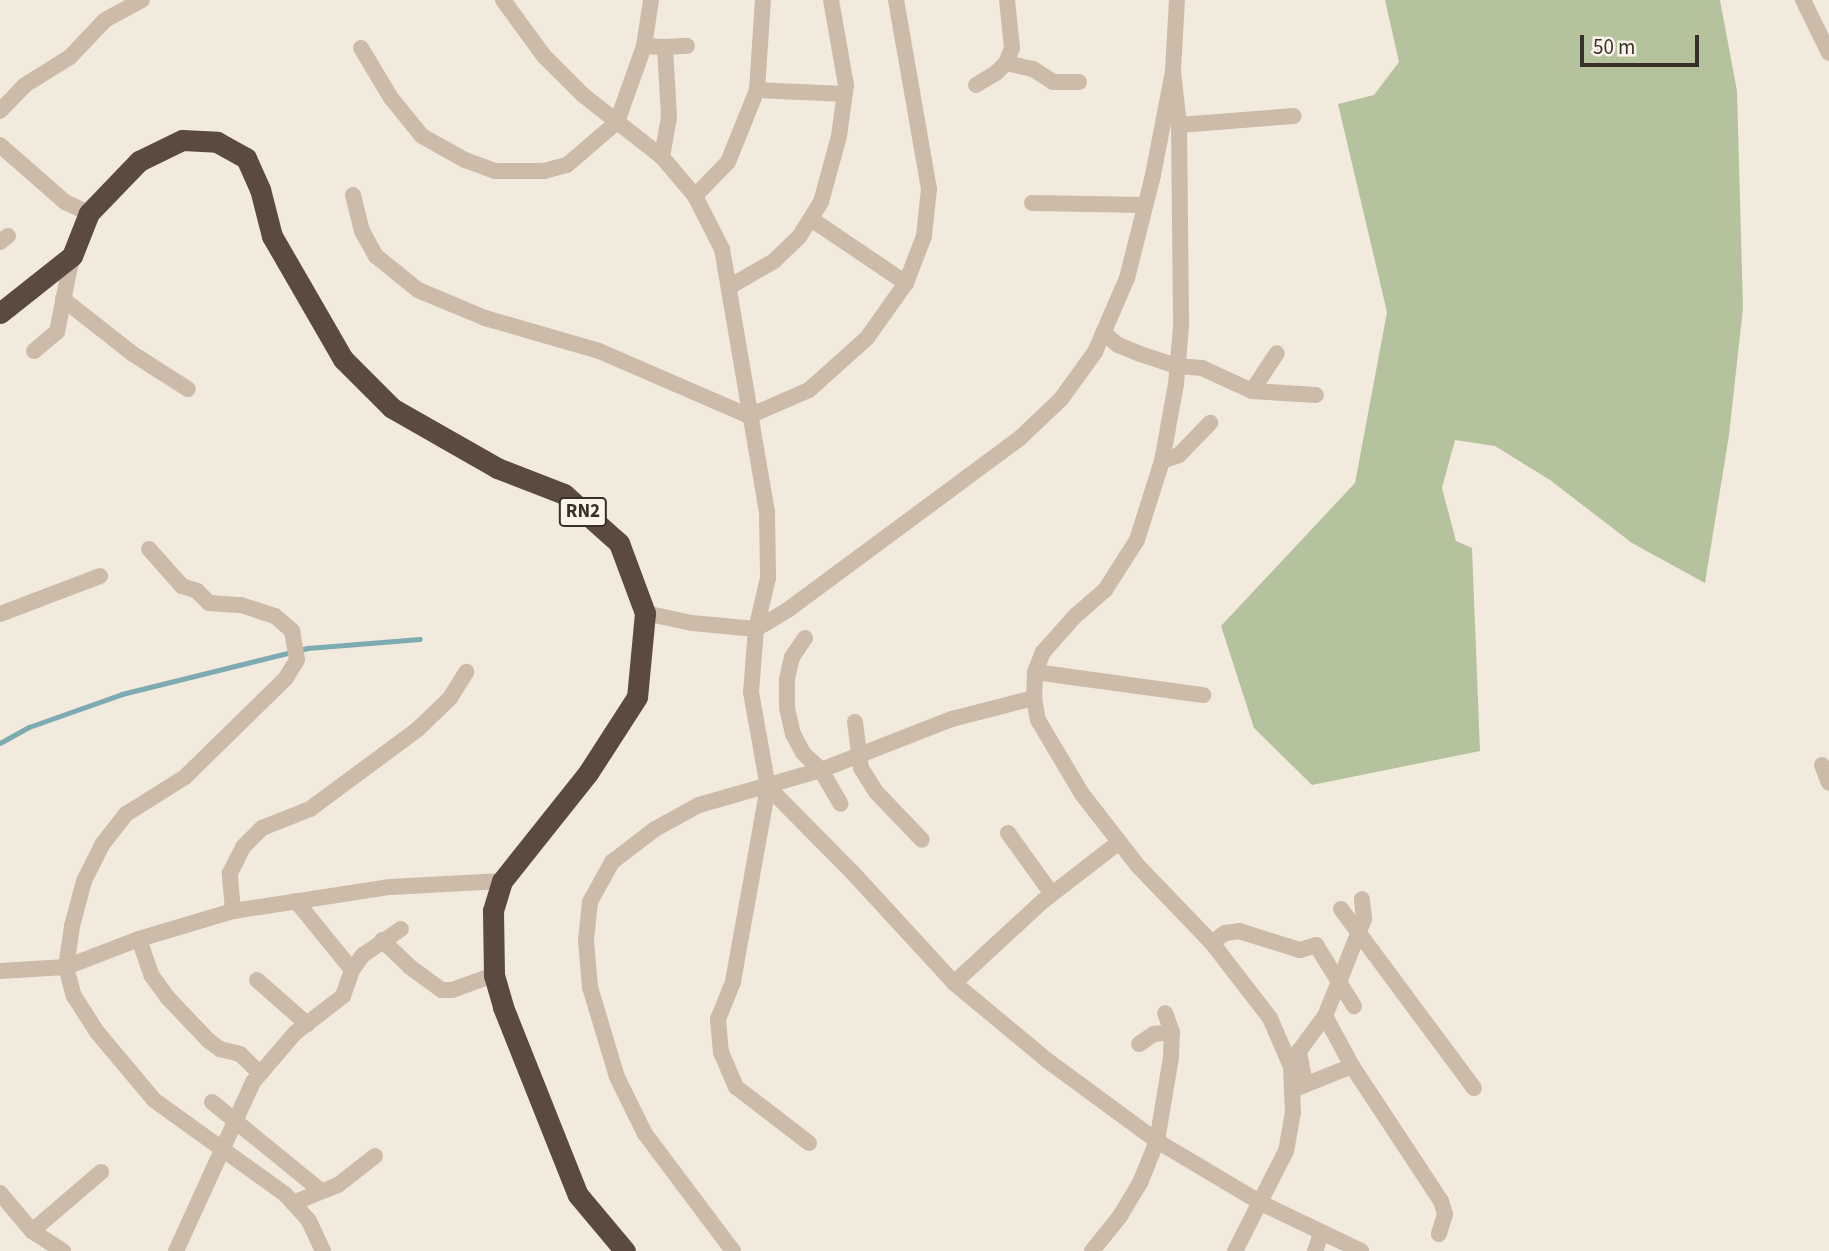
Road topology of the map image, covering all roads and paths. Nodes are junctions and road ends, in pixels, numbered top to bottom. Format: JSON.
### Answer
{"nodes":[{"id":1,"x":142,"y":0,"type":"edge"},
{"id":2,"x":503,"y":0,"type":"edge"},
{"id":3,"x":651,"y":0,"type":"edge"},
{"id":4,"x":762,"y":0,"type":"edge"},
{"id":5,"x":831,"y":0,"type":"edge"},
{"id":6,"x":896,"y":0,"type":"edge"},
{"id":7,"x":1007,"y":0,"type":"edge"},
{"id":8,"x":1177,"y":0,"type":"edge"},
{"id":9,"x":1803,"y":0,"type":"edge"},
{"id":10,"x":644,"y":46,"type":"junction"},
{"id":11,"x":687,"y":46,"type":"dead end"},
{"id":12,"x":665,"y":47,"type":"junction"},
{"id":13,"x":361,"y":48,"type":"dead end"},
{"id":14,"x":1829,"y":53,"type":"edge"},
{"id":15,"x":1006,"y":63,"type":"junction"},
{"id":16,"x":1173,"y":71,"type":"junction"},
{"id":17,"x":1079,"y":82,"type":"dead end"},
{"id":18,"x":976,"y":85,"type":"dead end"},
{"id":19,"x":757,"y":90,"type":"junction"},
{"id":20,"x":845,"y":94,"type":"junction"},
{"id":21,"x":0,"y":111,"type":"edge"},
{"id":22,"x":1294,"y":116,"type":"dead end"},
{"id":23,"x":617,"y":122,"type":"junction"},
{"id":24,"x":1180,"y":125,"type":"junction"},
{"id":25,"x":3,"y":154,"type":"edge"},
{"id":26,"x":662,"y":157,"type":"junction"},
{"id":27,"x":354,"y":195,"type":"dead end"},
{"id":28,"x":695,"y":196,"type":"junction"},
{"id":29,"x":1032,"y":203,"type":"dead end"},
{"id":30,"x":1145,"y":205,"type":"junction"},
{"id":31,"x":89,"y":213,"type":"junction"},
{"id":32,"x":811,"y":219,"type":"junction"},
{"id":33,"x":72,"y":256,"type":"junction"},
{"id":34,"x":906,"y":284,"type":"junction"},
{"id":35,"x":729,"y":287,"type":"junction"},
{"id":36,"x":63,"y":299,"type":"junction"},
{"id":37,"x":0,"y":313,"type":"edge"},
{"id":38,"x":1104,"y":333,"type":"junction"},
{"id":39,"x":34,"y":351,"type":"dead end"},
{"id":40,"x":1277,"y":353,"type":"dead end"},
{"id":41,"x":1178,"y":366,"type":"junction"},
{"id":42,"x":188,"y":389,"type":"dead end"},
{"id":43,"x":1252,"y":391,"type":"junction"},
{"id":44,"x":1316,"y":395,"type":"dead end"},
{"id":45,"x":749,"y":416,"type":"junction"},
{"id":46,"x":1210,"y":423,"type":"dead end"},
{"id":47,"x":1162,"y":461,"type":"junction"},
{"id":48,"x":149,"y":549,"type":"dead end"},
{"id":49,"x":100,"y":576,"type":"dead end"},
{"id":50,"x":645,"y":613,"type":"junction"},
{"id":51,"x":0,"y":614,"type":"edge"},
{"id":52,"x":755,"y":629,"type":"junction"},
{"id":53,"x":805,"y":638,"type":"dead end"},
{"id":54,"x":466,"y":672,"type":"dead end"},
{"id":55,"x":1035,"y":672,"type":"junction"},
{"id":56,"x":1203,"y":695,"type":"dead end"},
{"id":57,"x":1034,"y":698,"type":"junction"},
{"id":58,"x":855,"y":722,"type":"dead end"},
{"id":59,"x":857,"y":755,"type":"junction"},
{"id":60,"x":1822,"y":765,"type":"dead end"},
{"id":61,"x":821,"y":770,"type":"junction"},
{"id":62,"x":1829,"y":783,"type":"edge"},
{"id":63,"x":768,"y":787,"type":"junction"},
{"id":64,"x":841,"y":804,"type":"dead end"},
{"id":65,"x":1008,"y":833,"type":"dead end"},
{"id":66,"x":922,"y":840,"type":"dead end"},
{"id":67,"x":1118,"y":843,"type":"junction"},
{"id":68,"x":502,"y":881,"type":"junction"},
{"id":69,"x":1052,"y":894,"type":"junction"},
{"id":70,"x":1362,"y":899,"type":"dead end"},
{"id":71,"x":296,"y":901,"type":"junction"},
{"id":72,"x":1341,"y":909,"type":"dead end"},
{"id":73,"x":233,"y":911,"type":"junction"},
{"id":74,"x":401,"y":929,"type":"dead end"},
{"id":75,"x":1359,"y":933,"type":"junction"},
{"id":76,"x":139,"y":939,"type":"junction"},
{"id":77,"x":382,"y":940,"type":"junction"},
{"id":78,"x":1212,"y":943,"type":"junction"},
{"id":79,"x":66,"y":967,"type":"junction"},
{"id":80,"x":352,"y":970,"type":"junction"},
{"id":81,"x":0,"y":971,"type":"edge"},
{"id":82,"x":494,"y":975,"type":"junction"},
{"id":83,"x":257,"y":980,"type":"dead end"},
{"id":84,"x":1339,"y":982,"type":"junction"},
{"id":85,"x":954,"y":983,"type":"junction"},
{"id":86,"x":1354,"y":1006,"type":"dead end"},
{"id":87,"x":1166,"y":1013,"type":"dead end"},
{"id":88,"x":1325,"y":1016,"type":"junction"},
{"id":89,"x":307,"y":1024,"type":"junction"},
{"id":90,"x":1172,"y":1031,"type":"junction"},
{"id":91,"x":1139,"y":1044,"type":"dead end"},
{"id":92,"x":1352,"y":1066,"type":"junction"},
{"id":93,"x":260,"y":1073,"type":"junction"},
{"id":94,"x":1298,"y":1088,"type":"junction"},
{"id":95,"x":1474,"y":1088,"type":"dead end"},
{"id":96,"x":212,"y":1102,"type":"dead end"},
{"id":97,"x":236,"y":1119,"type":"junction"},
{"id":98,"x":1157,"y":1141,"type":"junction"},
{"id":99,"x":809,"y":1143,"type":"dead end"},
{"id":100,"x":222,"y":1151,"type":"junction"},
{"id":101,"x":375,"y":1156,"type":"dead end"},
{"id":102,"x":101,"y":1172,"type":"dead end"},
{"id":103,"x":320,"y":1190,"type":"junction"},
{"id":104,"x":0,"y":1193,"type":"edge"},
{"id":105,"x":293,"y":1203,"type":"junction"},
{"id":106,"x":1261,"y":1203,"type":"junction"},
{"id":107,"x":32,"y":1231,"type":"junction"},
{"id":108,"x":1321,"y":1234,"type":"junction"},
{"id":109,"x":1439,"y":1234,"type":"dead end"},
{"id":110,"x":63,"y":1251,"type":"edge"},
{"id":111,"x":176,"y":1251,"type":"edge"},
{"id":112,"x":323,"y":1251,"type":"edge"},
{"id":113,"x":625,"y":1251,"type":"edge"},
{"id":114,"x":733,"y":1251,"type":"edge"},
{"id":115,"x":1092,"y":1251,"type":"edge"},
{"id":116,"x":1235,"y":1251,"type":"edge"},
{"id":117,"x":1315,"y":1251,"type":"edge"},
{"id":118,"x":1361,"y":1251,"type":"edge"}],
"edges":[{"from":1,"to":21,"type":"street"},
{"from":2,"to":23,"type":"street"},
{"from":3,"to":10,"type":"street"},
{"from":4,"to":19,"type":"street"},
{"from":5,"to":20,"type":"street"},
{"from":6,"to":34,"type":"street"},
{"from":7,"to":15,"type":"street"},
{"from":8,"to":16,"type":"street"},
{"from":9,"to":14,"type":"street"},
{"from":10,"to":12,"type":"street"},
{"from":10,"to":23,"type":"street"},
{"from":11,"to":12,"type":"street"},
{"from":12,"to":26,"type":"street"},
{"from":13,"to":23,"type":"street"},
{"from":15,"to":17,"type":"street"},
{"from":15,"to":18,"type":"street"},
{"from":16,"to":24,"type":"street"},
{"from":16,"to":30,"type":"street"},
{"from":19,"to":20,"type":"street"},
{"from":19,"to":28,"type":"street"},
{"from":20,"to":32,"type":"street"},
{"from":22,"to":24,"type":"street"},
{"from":23,"to":26,"type":"street"},
{"from":24,"to":41,"type":"street"},
{"from":25,"to":31,"type":"street"},
{"from":26,"to":28,"type":"street"},
{"from":27,"to":45,"type":"street"},
{"from":28,"to":35,"type":"street"},
{"from":29,"to":30,"type":"street"},
{"from":30,"to":38,"type":"street"},
{"from":31,"to":33,"type":"highway","number":"RN2"},
{"from":31,"to":50,"type":"highway","number":"RN2"},
{"from":32,"to":34,"type":"street"},
{"from":32,"to":35,"type":"street"},
{"from":33,"to":36,"type":"street"},
{"from":33,"to":37,"type":"highway"},
{"from":34,"to":45,"type":"street"},
{"from":35,"to":45,"type":"street"},
{"from":36,"to":39,"type":"street"},
{"from":36,"to":42,"type":"street"},
{"from":38,"to":41,"type":"street"},
{"from":38,"to":52,"type":"street"},
{"from":40,"to":43,"type":"street"},
{"from":41,"to":43,"type":"street"},
{"from":41,"to":47,"type":"street"},
{"from":43,"to":44,"type":"street"},
{"from":45,"to":52,"type":"street"},
{"from":46,"to":47,"type":"street"},
{"from":47,"to":55,"type":"street"},
{"from":48,"to":79,"type":"street"},
{"from":49,"to":51,"type":"street"},
{"from":50,"to":52,"type":"street"},
{"from":50,"to":68,"type":"highway","number":"RN2"},
{"from":52,"to":63,"type":"street"},
{"from":53,"to":61,"type":"street"},
{"from":54,"to":73,"type":"street"},
{"from":55,"to":56,"type":"street"},
{"from":55,"to":57,"type":"street"},
{"from":57,"to":59,"type":"street"},
{"from":57,"to":67,"type":"street"},
{"from":58,"to":59,"type":"street"},
{"from":59,"to":61,"type":"street"},
{"from":59,"to":66,"type":"street"},
{"from":60,"to":62,"type":"street"},
{"from":61,"to":63,"type":"street"},
{"from":61,"to":64,"type":"street"},
{"from":63,"to":85,"type":"street"},
{"from":63,"to":99,"type":"street"},
{"from":63,"to":114,"type":"street"},
{"from":65,"to":69,"type":"street"},
{"from":67,"to":69,"type":"street"},
{"from":67,"to":78,"type":"street"},
{"from":68,"to":71,"type":"street"},
{"from":68,"to":82,"type":"highway","number":"RN2"},
{"from":69,"to":85,"type":"street"},
{"from":70,"to":75,"type":"street"},
{"from":71,"to":73,"type":"street"},
{"from":71,"to":80,"type":"street"},
{"from":72,"to":75,"type":"street"},
{"from":73,"to":76,"type":"street"},
{"from":74,"to":77,"type":"street"},
{"from":75,"to":84,"type":"street"},
{"from":75,"to":95,"type":"street"},
{"from":76,"to":79,"type":"street"},
{"from":76,"to":93,"type":"street"},
{"from":77,"to":80,"type":"street"},
{"from":77,"to":82,"type":"street"},
{"from":78,"to":84,"type":"street"},
{"from":78,"to":94,"type":"street"},
{"from":79,"to":81,"type":"street"},
{"from":79,"to":100,"type":"street"},
{"from":80,"to":89,"type":"street"},
{"from":82,"to":113,"type":"highway","number":"RN2"},
{"from":83,"to":89,"type":"street"},
{"from":84,"to":86,"type":"street"},
{"from":84,"to":88,"type":"street"},
{"from":85,"to":98,"type":"street"},
{"from":87,"to":90,"type":"street"},
{"from":88,"to":92,"type":"street"},
{"from":88,"to":94,"type":"street"},
{"from":89,"to":93,"type":"street"},
{"from":90,"to":91,"type":"street"},
{"from":90,"to":98,"type":"street"},
{"from":92,"to":94,"type":"street"},
{"from":92,"to":109,"type":"street"},
{"from":93,"to":97,"type":"street"},
{"from":94,"to":106,"type":"street"},
{"from":96,"to":97,"type":"street"},
{"from":97,"to":100,"type":"street"},
{"from":97,"to":103,"type":"street"},
{"from":98,"to":106,"type":"street"},
{"from":98,"to":115,"type":"street"},
{"from":100,"to":105,"type":"street"},
{"from":100,"to":111,"type":"street"},
{"from":101,"to":103,"type":"street"},
{"from":102,"to":107,"type":"street"},
{"from":103,"to":105,"type":"street"},
{"from":104,"to":107,"type":"street"},
{"from":105,"to":112,"type":"street"},
{"from":106,"to":108,"type":"street"},
{"from":106,"to":116,"type":"street"},
{"from":107,"to":110,"type":"street"},
{"from":108,"to":117,"type":"street"},
{"from":108,"to":118,"type":"street"}]}
